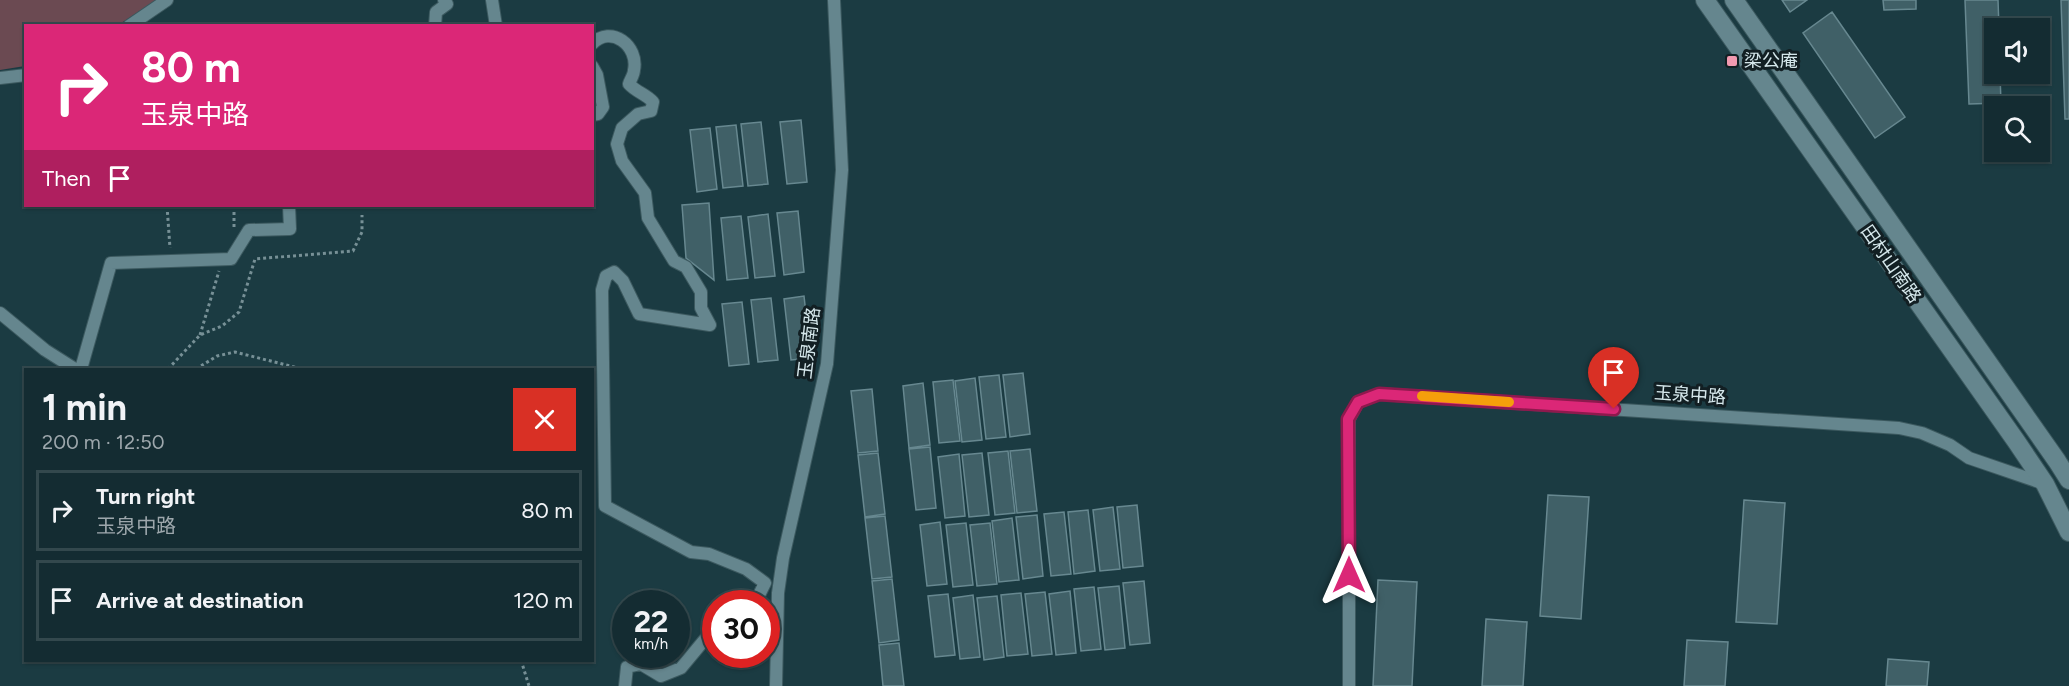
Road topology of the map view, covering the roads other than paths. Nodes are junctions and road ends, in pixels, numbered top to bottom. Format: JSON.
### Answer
{"nodes":[{"id":1,"x":167,"y":0,"type":"edge"},
{"id":2,"x":444,"y":0,"type":"edge"},
{"id":3,"x":492,"y":0,"type":"edge"},
{"id":4,"x":834,"y":0,"type":"edge"},
{"id":5,"x":1705,"y":0,"type":"edge"},
{"id":6,"x":1734,"y":0,"type":"edge"},
{"id":7,"x":132,"y":24,"type":"edge"},
{"id":8,"x":435,"y":24,"type":"edge"},
{"id":9,"x":496,"y":24,"type":"edge"},
{"id":10,"x":594,"y":42,"type":"edge"},
{"id":11,"x":594,"y":70,"type":"edge"},
{"id":12,"x":24,"y":75,"type":"edge"},
{"id":13,"x":0,"y":78,"type":"edge"},
{"id":14,"x":594,"y":115,"type":"edge"},
{"id":15,"x":289,"y":207,"type":"edge"},
{"id":16,"x":0,"y":313,"type":"edge"},
{"id":17,"x":73,"y":368,"type":"edge"},
{"id":18,"x":81,"y":368,"type":"edge"},
{"id":19,"x":2069,"y":480,"type":"edge"},
{"id":20,"x":2045,"y":484,"type":"junction"},
{"id":21,"x":2069,"y":532,"type":"edge"},
{"id":22,"x":762,"y":590,"type":"edge"},
{"id":23,"x":702,"y":643,"type":"edge"},
{"id":24,"x":625,"y":686,"type":"edge"},
{"id":25,"x":776,"y":686,"type":"edge"},
{"id":26,"x":1349,"y":686,"type":"edge"}],
"edges":[{"from":1,"to":7,"type":"street"},
{"from":2,"to":8,"type":"street"},
{"from":3,"to":9,"type":"street"},
{"from":4,"to":25,"type":"street","name":"玉泉南路"},
{"from":5,"to":20,"type":"main road","name":"田村山南路"},
{"from":6,"to":19,"type":"main road","name":"田村山南路"},
{"from":10,"to":22,"type":"street"},
{"from":11,"to":14,"type":"street"},
{"from":12,"to":13,"type":"street"},
{"from":15,"to":18,"type":"street"},
{"from":16,"to":17,"type":"street"},
{"from":20,"to":21,"type":"main road","name":"田村山南路"},
{"from":20,"to":26,"type":"street","name":"玉泉中路"},
{"from":23,"to":24,"type":"street"}]}
